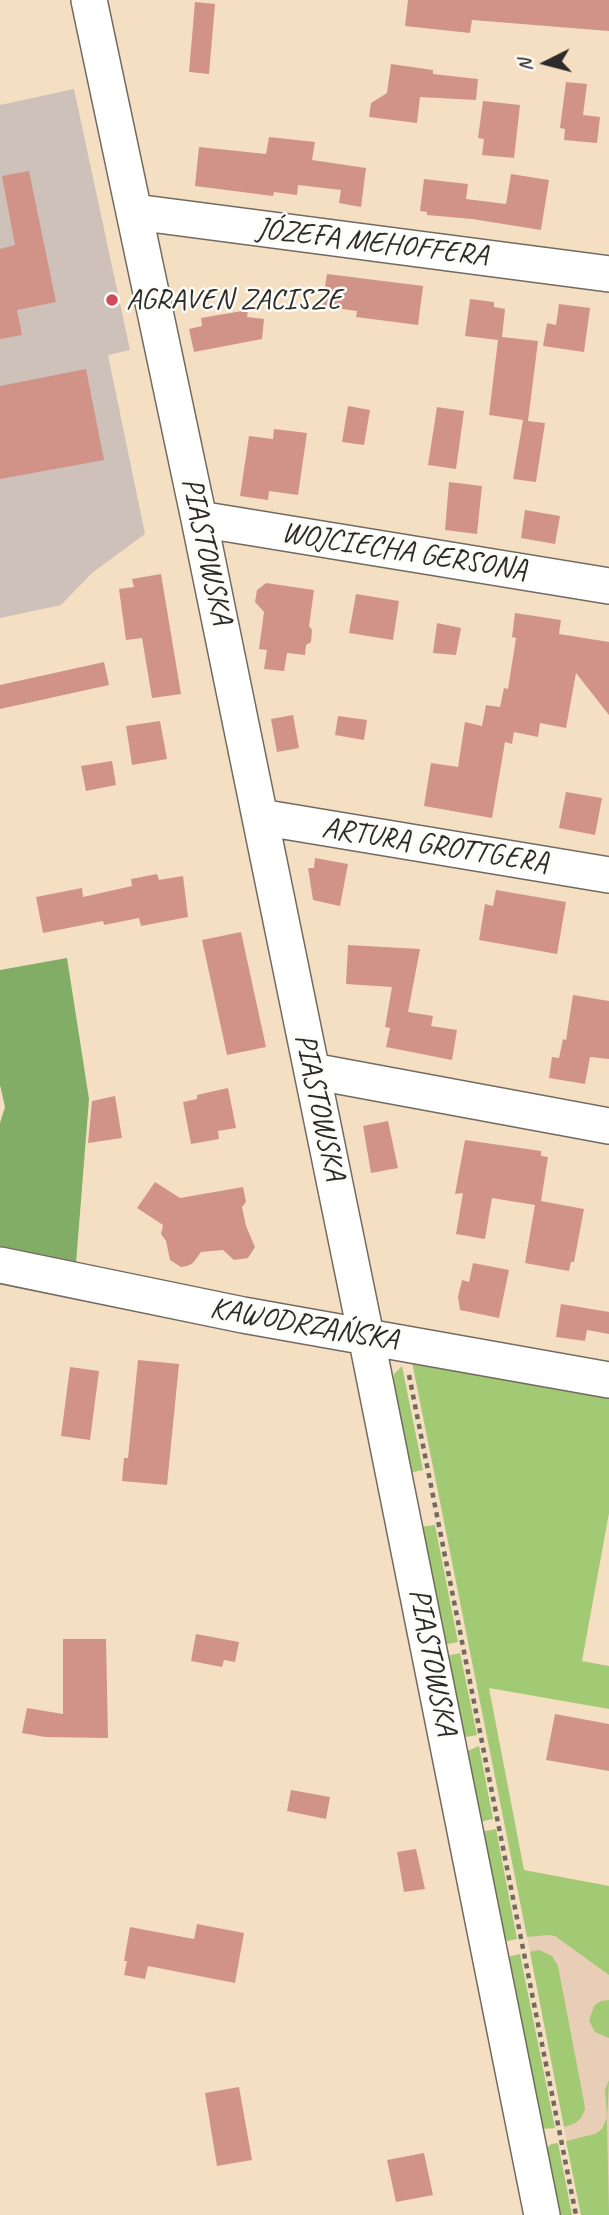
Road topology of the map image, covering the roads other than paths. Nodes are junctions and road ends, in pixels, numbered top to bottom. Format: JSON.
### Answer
{"nodes":[{"id":1,"x":89,"y":0,"type":"edge"},
{"id":2,"x":135,"y":212,"type":"junction"},
{"id":3,"x":609,"y":274,"type":"edge"},
{"id":4,"x":200,"y":519,"type":"junction"},
{"id":5,"x":609,"y":586,"type":"edge"},
{"id":6,"x":260,"y":817,"type":"junction"},
{"id":7,"x":609,"y":875,"type":"edge"},
{"id":8,"x":312,"y":1071,"type":"junction"},
{"id":9,"x":609,"y":1126,"type":"edge"},
{"id":10,"x":0,"y":1265,"type":"edge"},
{"id":11,"x":366,"y":1336,"type":"junction"},
{"id":12,"x":609,"y":1380,"type":"edge"},
{"id":13,"x":542,"y":2215,"type":"edge"}],
"edges":[{"from":1,"to":2,"type":"street","name":"PIASTOWSKA"},
{"from":2,"to":3,"type":"street","name":"JÓZEFA MEHOFFERA"},
{"from":2,"to":4,"type":"street","name":"PIASTOWSKA"},
{"from":4,"to":5,"type":"street","name":"WOJCIECHA GERSONA"},
{"from":4,"to":6,"type":"street","name":"PIASTOWSKA"},
{"from":6,"to":7,"type":"street","name":"ARTURA GROTTGERA"},
{"from":6,"to":8,"type":"street","name":"PIASTOWSKA"},
{"from":8,"to":9,"type":"street"},
{"from":8,"to":11,"type":"street","name":"PIASTOWSKA"},
{"from":10,"to":11,"type":"street","name":"KAWODRZAŃSKA"},
{"from":11,"to":12,"type":"street","name":"KAWODRZAŃSKA"},
{"from":11,"to":13,"type":"street","name":"PIASTOWSKA"}]}
